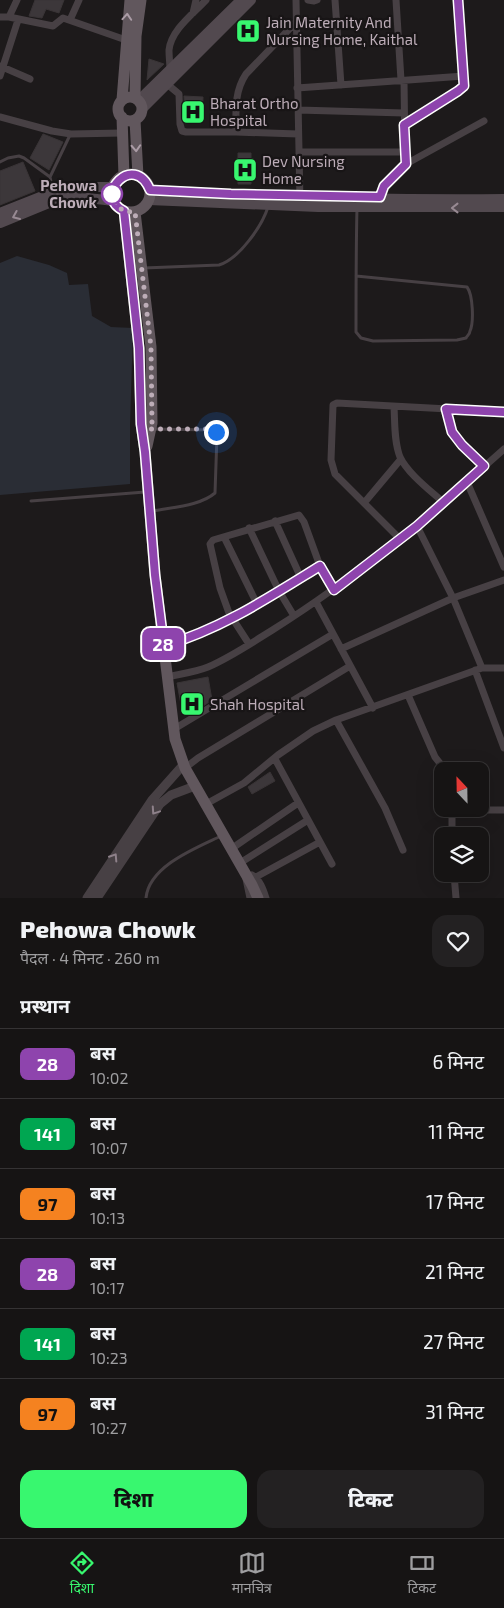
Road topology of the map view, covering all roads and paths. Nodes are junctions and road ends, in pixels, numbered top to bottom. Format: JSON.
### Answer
{"nodes":[{"id":1,"x":17,"y":0,"type":"edge"},
{"id":2,"x":78,"y":0,"type":"edge"},
{"id":3,"x":130,"y":0,"type":"edge"},
{"id":4,"x":141,"y":0,"type":"edge"},
{"id":5,"x":196,"y":0,"type":"edge"},
{"id":6,"x":206,"y":0,"type":"edge"},
{"id":7,"x":241,"y":0,"type":"edge"},
{"id":8,"x":251,"y":0,"type":"edge"},
{"id":9,"x":296,"y":0,"type":"edge"},
{"id":10,"x":308,"y":0,"type":"edge"},
{"id":11,"x":317,"y":0,"type":"edge"},
{"id":12,"x":335,"y":0,"type":"edge"},
{"id":13,"x":396,"y":0,"type":"edge"},
{"id":14,"x":458,"y":0,"type":"edge"},
{"id":15,"x":193,"y":14,"type":"junction"},
{"id":16,"x":0,"y":17,"type":"edge"},
{"id":17,"x":9,"y":17,"type":"junction"},
{"id":18,"x":18,"y":20,"type":"junction"},
{"id":19,"x":70,"y":20,"type":"junction"},
{"id":20,"x":296,"y":22,"type":"junction"},
{"id":21,"x":126,"y":40,"type":"junction"},
{"id":22,"x":1,"y":67,"type":"edge"},
{"id":23,"x":170,"y":70,"type":"junction"},
{"id":24,"x":0,"y":76,"type":"edge"},
{"id":25,"x":464,"y":76,"type":"junction"},
{"id":26,"x":30,"y":79,"type":"dead end"},
{"id":27,"x":403,"y":80,"type":"junction"},
{"id":28,"x":167,"y":84,"type":"junction"},
{"id":29,"x":340,"y":85,"type":"junction"},
{"id":30,"x":298,"y":88,"type":"junction"},
{"id":31,"x":122,"y":100,"type":"junction"},
{"id":32,"x":139,"y":102,"type":"junction"},
{"id":33,"x":298,"y":110,"type":"junction"},
{"id":34,"x":404,"y":113,"type":"junction"},
{"id":35,"x":0,"y":117,"type":"edge"},
{"id":36,"x":122,"y":117,"type":"junction"},
{"id":37,"x":134,"y":120,"type":"junction"},
{"id":38,"x":484,"y":121,"type":"dead end"},
{"id":39,"x":404,"y":125,"type":"junction"},
{"id":40,"x":236,"y":132,"type":"junction"},
{"id":41,"x":122,"y":133,"type":"junction"},
{"id":42,"x":71,"y":134,"type":"junction"},
{"id":43,"x":298,"y":134,"type":"junction"},
{"id":44,"x":299,"y":152,"type":"junction"},
{"id":45,"x":404,"y":152,"type":"junction"},
{"id":46,"x":0,"y":162,"type":"edge"},
{"id":47,"x":406,"y":164,"type":"junction"},
{"id":48,"x":124,"y":176,"type":"junction"},
{"id":49,"x":138,"y":176,"type":"junction"},
{"id":50,"x":50,"y":177,"type":"junction"},
{"id":51,"x":114,"y":187,"type":"junction"},
{"id":52,"x":150,"y":195,"type":"junction"},
{"id":53,"x":55,"y":196,"type":"junction"},
{"id":54,"x":380,"y":197,"type":"junction"},
{"id":55,"x":504,"y":198,"type":"edge"},
{"id":56,"x":114,"y":201,"type":"junction"},
{"id":57,"x":300,"y":201,"type":"junction"},
{"id":58,"x":358,"y":202,"type":"junction"},
{"id":59,"x":269,"y":205,"type":"junction"},
{"id":60,"x":504,"y":207,"type":"edge"},
{"id":61,"x":129,"y":212,"type":"junction"},
{"id":62,"x":0,"y":213,"type":"edge"},
{"id":63,"x":0,"y":222,"type":"edge"},
{"id":64,"x":136,"y":268,"type":"junction"},
{"id":65,"x":356,"y":276,"type":"junction"},
{"id":66,"x":142,"y":323,"type":"junction"},
{"id":67,"x":394,"y":407,"type":"junction"},
{"id":68,"x":446,"y":409,"type":"junction"},
{"id":69,"x":504,"y":412,"type":"edge"},
{"id":70,"x":150,"y":429,"type":"junction"},
{"id":71,"x":504,"y":448,"type":"edge"},
{"id":72,"x":145,"y":452,"type":"junction"},
{"id":73,"x":401,"y":458,"type":"junction"},
{"id":74,"x":484,"y":466,"type":"junction"},
{"id":75,"x":467,"y":482,"type":"junction"},
{"id":76,"x":148,"y":492,"type":"junction"},
{"id":77,"x":30,"y":501,"type":"dead end"},
{"id":78,"x":364,"y":503,"type":"junction"},
{"id":79,"x":444,"y":503,"type":"junction"},
{"id":80,"x":150,"y":511,"type":"junction"},
{"id":81,"x":275,"y":521,"type":"junction"},
{"id":82,"x":417,"y":526,"type":"junction"},
{"id":83,"x":249,"y":528,"type":"junction"},
{"id":84,"x":224,"y":537,"type":"junction"},
{"id":85,"x":400,"y":539,"type":"junction"},
{"id":86,"x":320,"y":566,"type":"junction"},
{"id":87,"x":504,"y":567,"type":"edge"},
{"id":88,"x":301,"y":578,"type":"junction"},
{"id":89,"x":504,"y":580,"type":"edge"},
{"id":90,"x":334,"y":590,"type":"junction"},
{"id":91,"x":279,"y":591,"type":"junction"},
{"id":92,"x":453,"y":598,"type":"junction"},
{"id":93,"x":316,"y":602,"type":"junction"},
{"id":94,"x":257,"y":604,"type":"junction"},
{"id":95,"x":294,"y":616,"type":"junction"},
{"id":96,"x":233,"y":618,"type":"junction"},
{"id":97,"x":333,"y":634,"type":"junction"},
{"id":98,"x":249,"y":644,"type":"junction"},
{"id":99,"x":164,"y":646,"type":"junction"},
{"id":100,"x":341,"y":649,"type":"junction"},
{"id":101,"x":350,"y":666,"type":"junction"},
{"id":102,"x":504,"y":668,"type":"edge"},
{"id":103,"x":478,"y":669,"type":"junction"},
{"id":104,"x":167,"y":677,"type":"junction"},
{"id":105,"x":408,"y":695,"type":"junction"},
{"id":106,"x":373,"y":708,"type":"junction"},
{"id":107,"x":336,"y":720,"type":"junction"},
{"id":108,"x":174,"y":729,"type":"junction"},
{"id":109,"x":504,"y":748,"type":"edge"},
{"id":110,"x":275,"y":759,"type":"junction"},
{"id":111,"x":439,"y":762,"type":"edge"},
{"id":112,"x":184,"y":766,"type":"junction"},
{"id":113,"x":196,"y":786,"type":"junction"},
{"id":114,"x":298,"y":803,"type":"junction"},
{"id":115,"x":206,"y":804,"type":"junction"},
{"id":116,"x":489,"y":810,"type":"edge"},
{"id":117,"x":504,"y":810,"type":"edge"},
{"id":118,"x":308,"y":820,"type":"junction"},
{"id":119,"x":224,"y":835,"type":"junction"},
{"id":120,"x":320,"y":842,"type":"junction"},
{"id":121,"x":231,"y":849,"type":"junction"},
{"id":122,"x":403,"y":850,"type":"dead end"},
{"id":123,"x":332,"y":864,"type":"dead end"},
{"id":124,"x":242,"y":868,"type":"junction"},
{"id":125,"x":256,"y":877,"type":"junction"},
{"id":126,"x":455,"y":882,"type":"edge"},
{"id":127,"x":254,"y":896,"type":"edge"},
{"id":128,"x":87,"y":898,"type":"edge"},
{"id":129,"x":97,"y":898,"type":"edge"},
{"id":130,"x":146,"y":898,"type":"edge"},
{"id":131,"x":266,"y":898,"type":"edge"},
{"id":132,"x":456,"y":898,"type":"edge"}],
"edges":[{"from":1,"to":17,"type":"street"},
{"from":2,"to":19,"type":"street"},
{"from":21,"to":3,"type":"main road","one_way":true},
{"from":4,"to":32,"type":"main road"},
{"from":5,"to":15,"type":"street"},
{"from":6,"to":15,"type":"street"},
{"from":7,"to":23,"type":"main road"},
{"from":8,"to":28,"type":"main road"},
{"from":9,"to":20,"type":"street"},
{"from":10,"to":11,"type":"street"},
{"from":12,"to":29,"type":"street"},
{"from":13,"to":27,"type":"street"},
{"from":14,"to":25,"type":"street"},
{"from":15,"to":23,"type":"street"},
{"from":16,"to":17,"type":"street"},
{"from":17,"to":18,"type":"street"},
{"from":18,"to":19,"type":"street"},
{"from":18,"to":22,"type":"street"},
{"from":19,"to":21,"type":"street"},
{"from":20,"to":30,"type":"street"},
{"from":20,"to":40,"type":"street"},
{"from":21,"to":31,"type":"main road"},
{"from":22,"to":24,"type":"street"},
{"from":22,"to":26,"type":"street"},
{"from":23,"to":32,"type":"main road"},
{"from":25,"to":27,"type":"street"},
{"from":25,"to":39,"type":"street"},
{"from":27,"to":29,"type":"street"},
{"from":27,"to":34,"type":"street"},
{"from":28,"to":32,"type":"main road"},
{"from":28,"to":40,"type":"street"},
{"from":29,"to":30,"type":"street"},
{"from":30,"to":33,"type":"street"},
{"from":31,"to":32,"type":"main road"},
{"from":31,"to":36,"type":"main road"},
{"from":32,"to":37,"type":"main road"},
{"from":33,"to":34,"type":"street"},
{"from":33,"to":43,"type":"street"},
{"from":34,"to":39,"type":"street"},
{"from":35,"to":42,"type":"street"},
{"from":36,"to":37,"type":"main road"},
{"from":36,"to":41,"type":"main road"},
{"from":37,"to":49,"type":"main road","one_way":true},
{"from":38,"to":47,"type":"street"},
{"from":39,"to":45,"type":"street"},
{"from":40,"to":43,"type":"street"},
{"from":41,"to":42,"type":"street"},
{"from":41,"to":48,"type":"main road"},
{"from":42,"to":50,"type":"lane"},
{"from":43,"to":44,"type":"street"},
{"from":44,"to":45,"type":"street"},
{"from":44,"to":57,"type":"street"},
{"from":45,"to":47,"type":"street"},
{"from":46,"to":50,"type":"lane"},
{"from":47,"to":54,"type":"street"},
{"from":48,"to":49,"type":"main road"},
{"from":48,"to":51,"type":"main road"},
{"from":49,"to":52,"type":"main road"},
{"from":50,"to":53,"type":"lane"},
{"from":51,"to":53,"type":"main road"},
{"from":51,"to":56,"type":"main road"},
{"from":52,"to":57,"type":"main road"},
{"from":52,"to":59,"type":"main road"},
{"from":52,"to":61,"type":"main road"},
{"from":53,"to":56,"type":"main road"},
{"from":53,"to":62,"type":"main road"},
{"from":53,"to":63,"type":"main road","one_way":true},
{"from":54,"to":55,"type":"main road"},
{"from":54,"to":58,"type":"main road"},
{"from":56,"to":61,"type":"main road"},
{"from":57,"to":58,"type":"main road"},
{"from":57,"to":59,"type":"main road"},
{"from":60,"to":58,"type":"main road","one_way":true},
{"from":58,"to":65,"type":"lane"},
{"from":59,"to":64,"type":"lane"},
{"from":61,"to":64,"type":"main road"},
{"from":64,"to":66,"type":"main road"},
{"from":65,"to":65,"type":"lane"},
{"from":66,"to":70,"type":"main road"},
{"from":66,"to":72,"type":"main road"},
{"from":67,"to":68,"type":"street"},
{"from":67,"to":73,"type":"street"},
{"from":67,"to":78,"type":"street"},
{"from":68,"to":69,"type":"street"},
{"from":68,"to":74,"type":"street"},
{"from":70,"to":72,"type":"main road"},
{"from":70,"to":80,"type":"lane"},
{"from":71,"to":74,"type":"street"},
{"from":72,"to":76,"type":"main road"},
{"from":73,"to":78,"type":"street"},
{"from":73,"to":79,"type":"street"},
{"from":74,"to":75,"type":"street"},
{"from":75,"to":79,"type":"street"},
{"from":75,"to":87,"type":"street"},
{"from":76,"to":77,"type":"lane"},
{"from":76,"to":80,"type":"main road"},
{"from":78,"to":85,"type":"street"},
{"from":79,"to":82,"type":"street"},
{"from":80,"to":99,"type":"main road"},
{"from":81,"to":83,"type":"street"},
{"from":81,"to":86,"type":"street"},
{"from":81,"to":88,"type":"street"},
{"from":82,"to":85,"type":"street"},
{"from":82,"to":92,"type":"street"},
{"from":83,"to":84,"type":"street"},
{"from":83,"to":91,"type":"street"},
{"from":84,"to":94,"type":"street"},
{"from":84,"to":96,"type":"street"},
{"from":85,"to":90,"type":"street"},
{"from":86,"to":88,"type":"street"},
{"from":86,"to":90,"type":"street"},
{"from":88,"to":91,"type":"street"},
{"from":89,"to":92,"type":"street"},
{"from":90,"to":93,"type":"street"},
{"from":91,"to":94,"type":"street"},
{"from":91,"to":95,"type":"street"},
{"from":92,"to":100,"type":"street"},
{"from":92,"to":103,"type":"street"},
{"from":93,"to":95,"type":"street"},
{"from":93,"to":97,"type":"street"},
{"from":94,"to":96,"type":"street"},
{"from":95,"to":98,"type":"street"},
{"from":96,"to":98,"type":"street"},
{"from":96,"to":99,"type":"street"},
{"from":97,"to":100,"type":"street"},
{"from":97,"to":108,"type":"street"},
{"from":98,"to":104,"type":"street"},
{"from":99,"to":104,"type":"main road"},
{"from":100,"to":101,"type":"street"},
{"from":101,"to":106,"type":"street"},
{"from":101,"to":112,"type":"street"},
{"from":102,"to":103,"type":"street"},
{"from":103,"to":105,"type":"street"},
{"from":103,"to":109,"type":"street"},
{"from":104,"to":108,"type":"main road"},
{"from":105,"to":106,"type":"street"},
{"from":105,"to":111,"type":"street"},
{"from":106,"to":107,"type":"street"},
{"from":107,"to":110,"type":"street"},
{"from":107,"to":122,"type":"street"},
{"from":108,"to":112,"type":"main road"},
{"from":110,"to":114,"type":"street"},
{"from":110,"to":115,"type":"street"},
{"from":112,"to":113,"type":"main road"},
{"from":128,"to":112,"type":"street","one_way":true},
{"from":113,"to":115,"type":"main road"},
{"from":113,"to":129,"type":"street","one_way":true},
{"from":114,"to":118,"type":"street"},
{"from":114,"to":121,"type":"street"},
{"from":115,"to":119,"type":"main road"},
{"from":116,"to":117,"type":"street"},
{"from":118,"to":120,"type":"street"},
{"from":118,"to":124,"type":"street"},
{"from":119,"to":121,"type":"main road"},
{"from":119,"to":130,"type":"lane"},
{"from":120,"to":123,"type":"street"},
{"from":120,"to":125,"type":"street"},
{"from":121,"to":124,"type":"main road"},
{"from":124,"to":125,"type":"street"},
{"from":124,"to":127,"type":"main road"},
{"from":125,"to":131,"type":"street"},
{"from":126,"to":132,"type":"street"}]}
